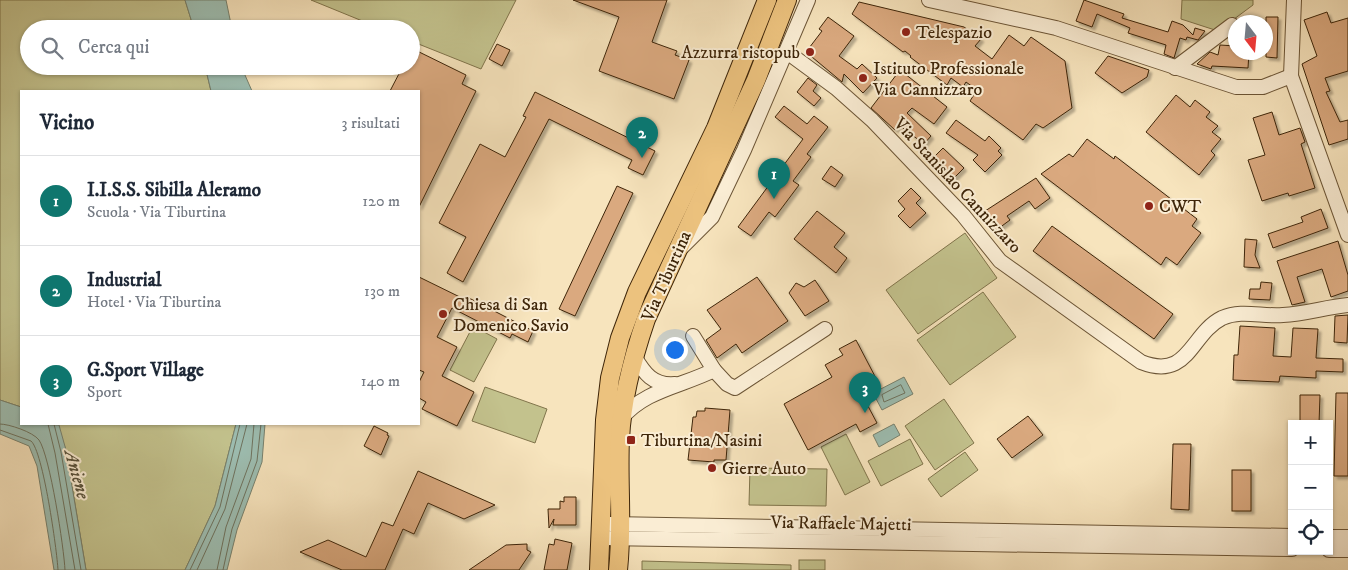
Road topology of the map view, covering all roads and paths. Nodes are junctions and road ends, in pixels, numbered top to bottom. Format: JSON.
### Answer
{"nodes":[{"id":1,"x":767,"y":0,"type":"edge"},
{"id":2,"x":787,"y":0,"type":"edge"},
{"id":3,"x":808,"y":0,"type":"edge"},
{"id":4,"x":929,"y":0,"type":"edge"},
{"id":5,"x":1294,"y":0,"type":"edge"},
{"id":6,"x":1228,"y":28,"type":"edge"},
{"id":7,"x":786,"y":52,"type":"junction"},
{"id":8,"x":1175,"y":68,"type":"junction"},
{"id":9,"x":1292,"y":76,"type":"junction"},
{"id":10,"x":1348,"y":235,"type":"edge"},
{"id":11,"x":675,"y":255,"type":"junction"},
{"id":12,"x":1348,"y":305,"type":"edge"},
{"id":13,"x":825,"y":329,"type":"dead end"},
{"id":14,"x":693,"y":336,"type":"dead end"},
{"id":15,"x":634,"y":356,"type":"junction"},
{"id":16,"x":714,"y":370,"type":"junction"},
{"id":17,"x":681,"y":383,"type":"junction"},
{"id":18,"x":621,"y":419,"type":"junction"},
{"id":19,"x":673,"y":524,"type":"junction"},
{"id":20,"x":602,"y":531,"type":"junction"},
{"id":21,"x":620,"y":531,"type":"junction"},
{"id":22,"x":1288,"y":536,"type":"edge"},
{"id":23,"x":992,"y":537,"type":"junction"},
{"id":24,"x":1333,"y":537,"type":"edge"},
{"id":25,"x":1348,"y":537,"type":"edge"},
{"id":26,"x":1062,"y":538,"type":"junction"},
{"id":27,"x":672,"y":539,"type":"junction"},
{"id":28,"x":1288,"y":549,"type":"edge"},
{"id":29,"x":1333,"y":550,"type":"edge"},
{"id":30,"x":1348,"y":550,"type":"edge"},
{"id":31,"x":599,"y":570,"type":"edge"},
{"id":32,"x":618,"y":570,"type":"edge"}],
"edges":[{"from":1,"to":20,"type":"main road","name":"Via Tiburtina"},
{"from":2,"to":11,"type":"main road","name":"Via Tiburtina"},
{"from":3,"to":7,"type":"street","name":"Via Tiburtina"},
{"from":4,"to":8,"type":"street"},
{"from":5,"to":9,"type":"street"},
{"from":6,"to":8,"type":"street"},
{"from":7,"to":11,"type":"street","name":"Via Tiburtina"},
{"from":7,"to":12,"type":"street","name":"Via Stanislao Cannizzaro"},
{"from":8,"to":9,"type":"street"},
{"from":9,"to":10,"type":"street"},
{"from":11,"to":15,"type":"main road","name":"Via Tiburtina"},
{"from":13,"to":16,"type":"street"},
{"from":14,"to":16,"type":"street"},
{"from":15,"to":17,"type":"street"},
{"from":15,"to":18,"type":"main road","name":"Via Tiburtina"},
{"from":16,"to":17,"type":"street"},
{"from":17,"to":18,"type":"street"},
{"from":18,"to":21,"type":"main road","name":"Via Tiburtina"},
{"from":19,"to":21,"type":"street","name":"Via Raffaele Majetti"},
{"from":19,"to":23,"type":"street","name":"Via Raffaele Majetti"},
{"from":19,"to":27,"type":"street"},
{"from":20,"to":21,"type":"street"},
{"from":20,"to":31,"type":"main road","name":"Via Tiburtina"},
{"from":21,"to":27,"type":"street","name":"Via Raffaele Majetti"},
{"from":21,"to":32,"type":"main road","name":"Via Tiburtina"},
{"from":22,"to":26,"type":"street","name":"Via Raffaele Majetti"},
{"from":23,"to":26,"type":"street","name":"Via Raffaele Majetti"},
{"from":23,"to":27,"type":"street","name":"Via Raffaele Majetti"},
{"from":24,"to":25,"type":"street"},
{"from":26,"to":28,"type":"street","name":"Via Raffaele Majetti"},
{"from":29,"to":30,"type":"street"}]}
